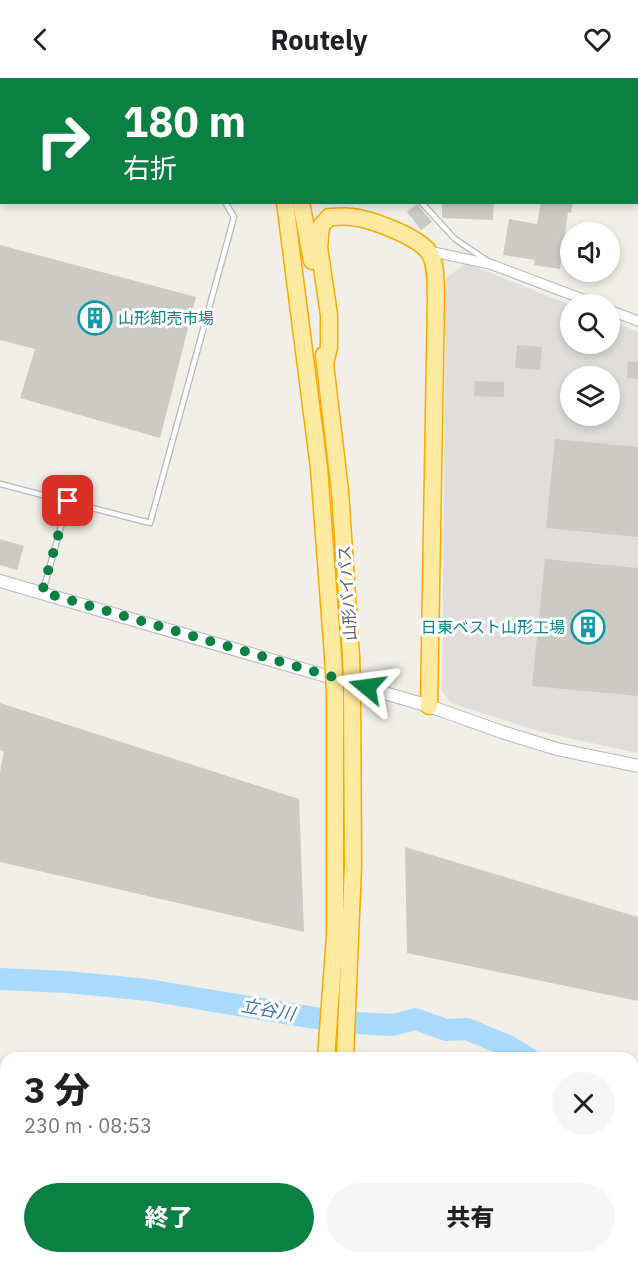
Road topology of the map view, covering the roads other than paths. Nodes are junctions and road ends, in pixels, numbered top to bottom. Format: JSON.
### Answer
{"nodes":[{"id":1,"x":226,"y":204,"type":"edge"},
{"id":2,"x":285,"y":204,"type":"edge"},
{"id":3,"x":302,"y":204,"type":"edge"},
{"id":4,"x":338,"y":204,"type":"edge"},
{"id":5,"x":423,"y":204,"type":"edge"},
{"id":6,"x":353,"y":217,"type":"junction"},
{"id":7,"x":429,"y":252,"type":"junction"},
{"id":8,"x":490,"y":264,"type":"junction"},
{"id":9,"x":570,"y":294,"type":"edge"},
{"id":10,"x":620,"y":314,"type":"edge"},
{"id":11,"x":638,"y":321,"type":"edge"},
{"id":12,"x":325,"y":363,"type":"junction"},
{"id":13,"x":0,"y":484,"type":"edge"},
{"id":14,"x":68,"y":501,"type":"junction"},
{"id":15,"x":0,"y":581,"type":"edge"},
{"id":16,"x":42,"y":592,"type":"junction"},
{"id":17,"x":429,"y":705,"type":"junction"},
{"id":18,"x":638,"y":766,"type":"edge"},
{"id":19,"x":326,"y":1052,"type":"edge"},
{"id":20,"x":345,"y":1052,"type":"edge"}],
"edges":[{"from":1,"to":14,"type":"lane"},
{"from":2,"to":19,"type":"highway","name":"山形バイパス","bridge":true},
{"from":3,"to":12,"type":"highway","name":"山形バイパス"},
{"from":4,"to":6,"type":"highway"},
{"from":5,"to":8,"type":"lane"},
{"from":6,"to":7,"type":"highway"},
{"from":6,"to":12,"type":"highway"},
{"from":7,"to":8,"type":"street"},
{"from":7,"to":17,"type":"highway"},
{"from":8,"to":9,"type":"street"},
{"from":10,"to":11,"type":"street"},
{"from":12,"to":20,"type":"highway","name":"山形バイパス","bridge":true},
{"from":13,"to":14,"type":"lane"},
{"from":14,"to":16,"type":"lane"},
{"from":15,"to":16,"type":"street"},
{"from":16,"to":17,"type":"street"},
{"from":17,"to":18,"type":"street"}]}
